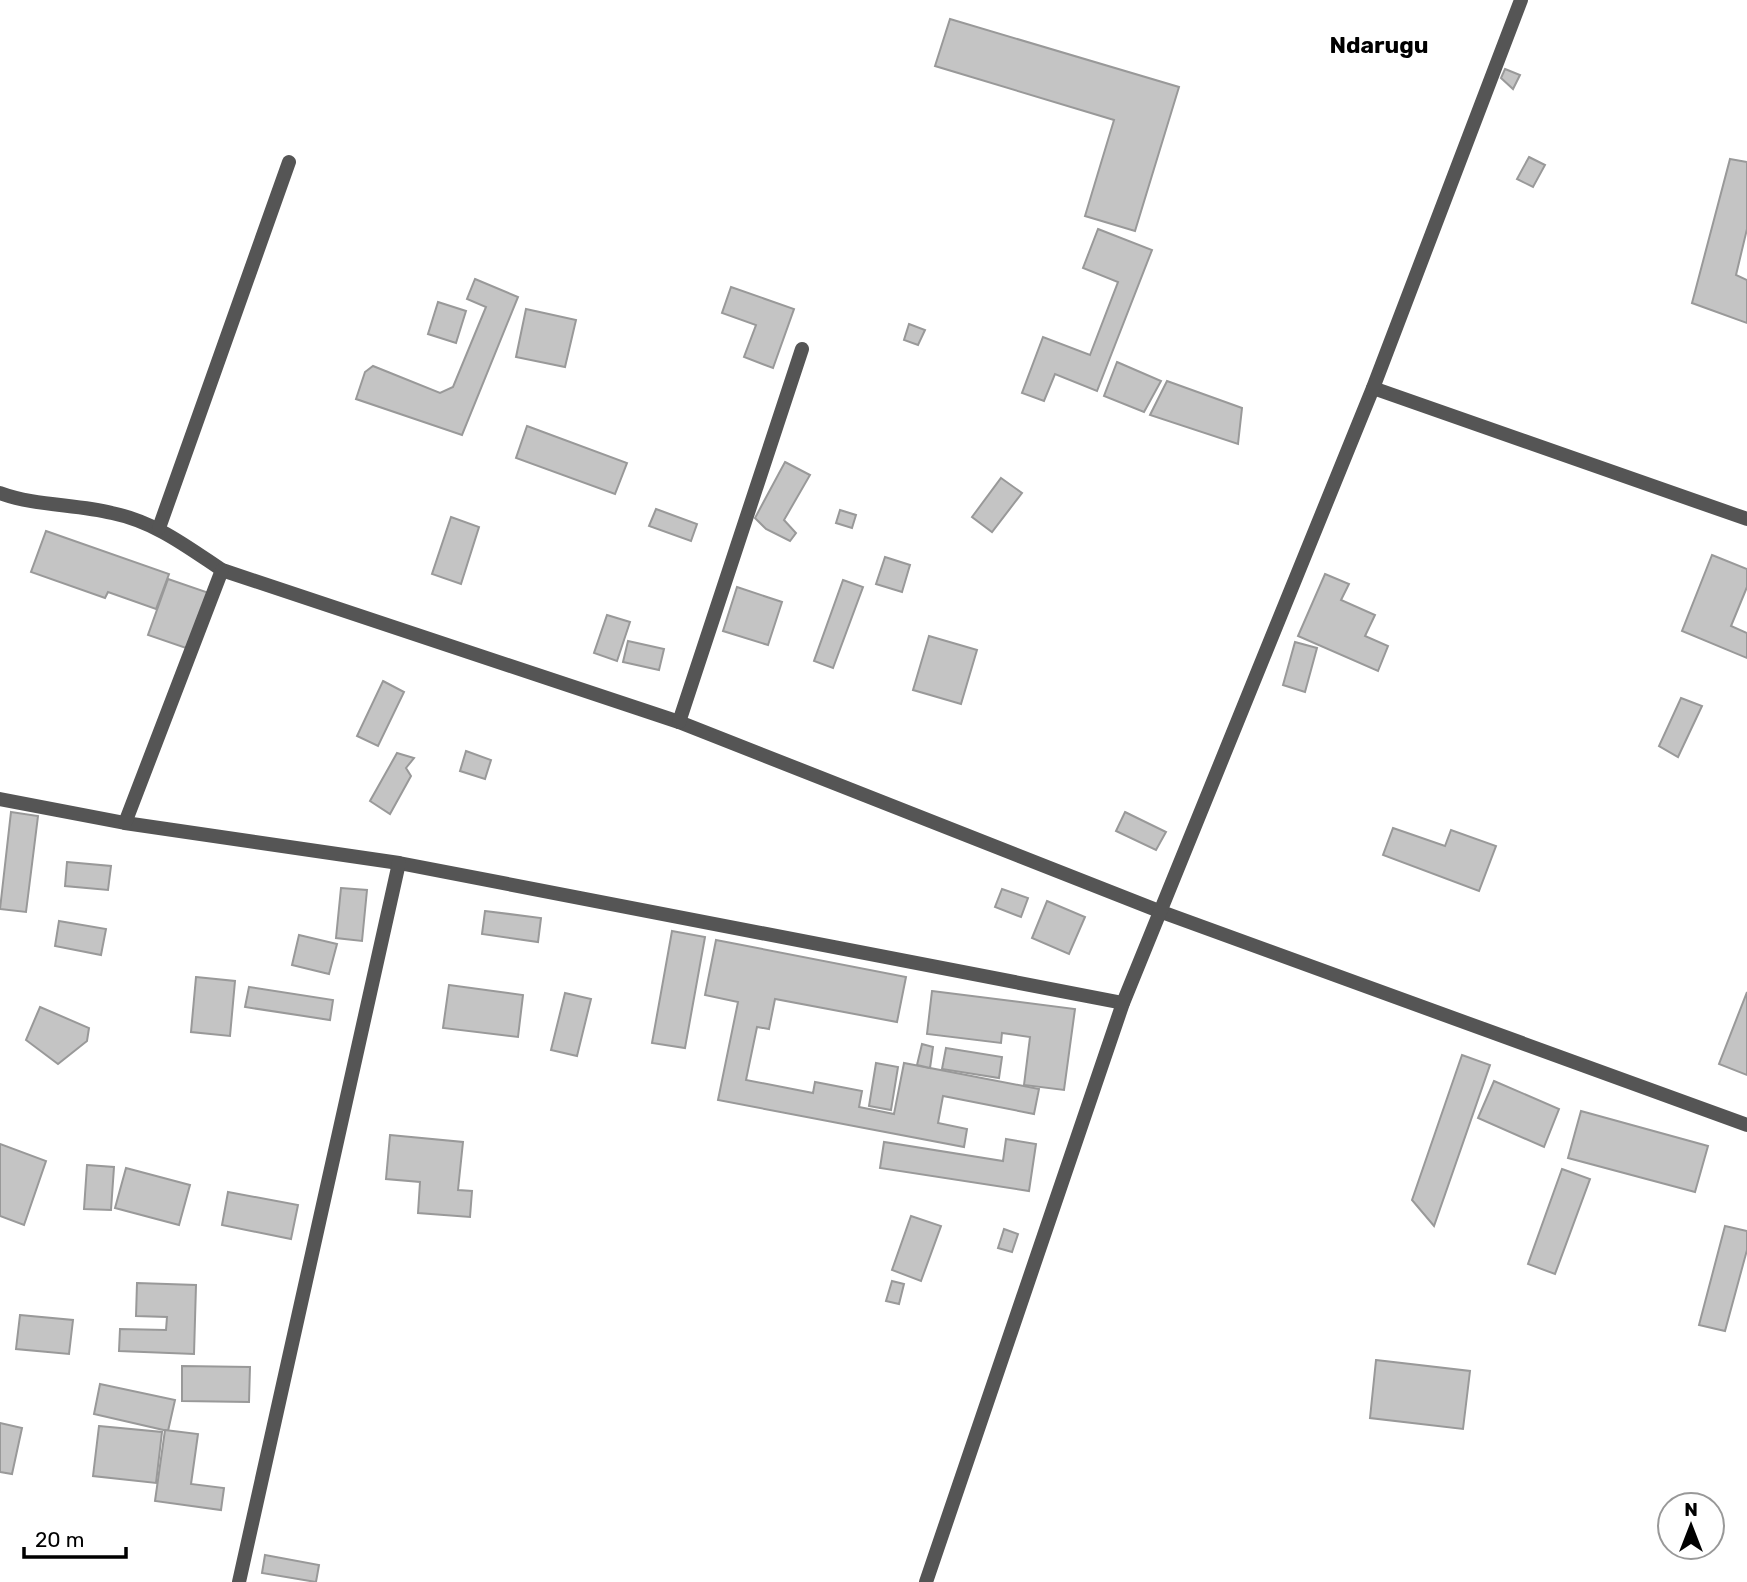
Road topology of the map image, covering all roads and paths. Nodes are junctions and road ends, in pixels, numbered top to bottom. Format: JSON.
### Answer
{"nodes":[{"id":1,"x":1521,"y":0,"type":"edge"},
{"id":2,"x":289,"y":162,"type":"dead end"},
{"id":3,"x":802,"y":349,"type":"dead end"},
{"id":4,"x":1373,"y":388,"type":"junction"},
{"id":5,"x":0,"y":493,"type":"edge"},
{"id":6,"x":1747,"y":519,"type":"edge"},
{"id":7,"x":159,"y":528,"type":"junction"},
{"id":8,"x":222,"y":570,"type":"junction"},
{"id":9,"x":679,"y":722,"type":"junction"},
{"id":10,"x":0,"y":799,"type":"edge"},
{"id":11,"x":125,"y":823,"type":"junction"},
{"id":12,"x":399,"y":863,"type":"junction"},
{"id":13,"x":1159,"y":911,"type":"junction"},
{"id":14,"x":1124,"y":1003,"type":"junction"},
{"id":15,"x":1747,"y":1125,"type":"edge"},
{"id":16,"x":239,"y":1582,"type":"edge"},
{"id":17,"x":926,"y":1582,"type":"edge"}],
"edges":[{"from":1,"to":4,"type":"street"},
{"from":2,"to":7,"type":"street"},
{"from":3,"to":9,"type":"street"},
{"from":4,"to":6,"type":"street"},
{"from":4,"to":13,"type":"street"},
{"from":5,"to":7,"type":"street"},
{"from":7,"to":8,"type":"street"},
{"from":8,"to":9,"type":"street"},
{"from":8,"to":11,"type":"street"},
{"from":9,"to":13,"type":"street"},
{"from":10,"to":11,"type":"street"},
{"from":11,"to":12,"type":"street"},
{"from":12,"to":14,"type":"street"},
{"from":12,"to":16,"type":"street"},
{"from":13,"to":14,"type":"street"},
{"from":13,"to":15,"type":"street"},
{"from":14,"to":17,"type":"street"}]}
